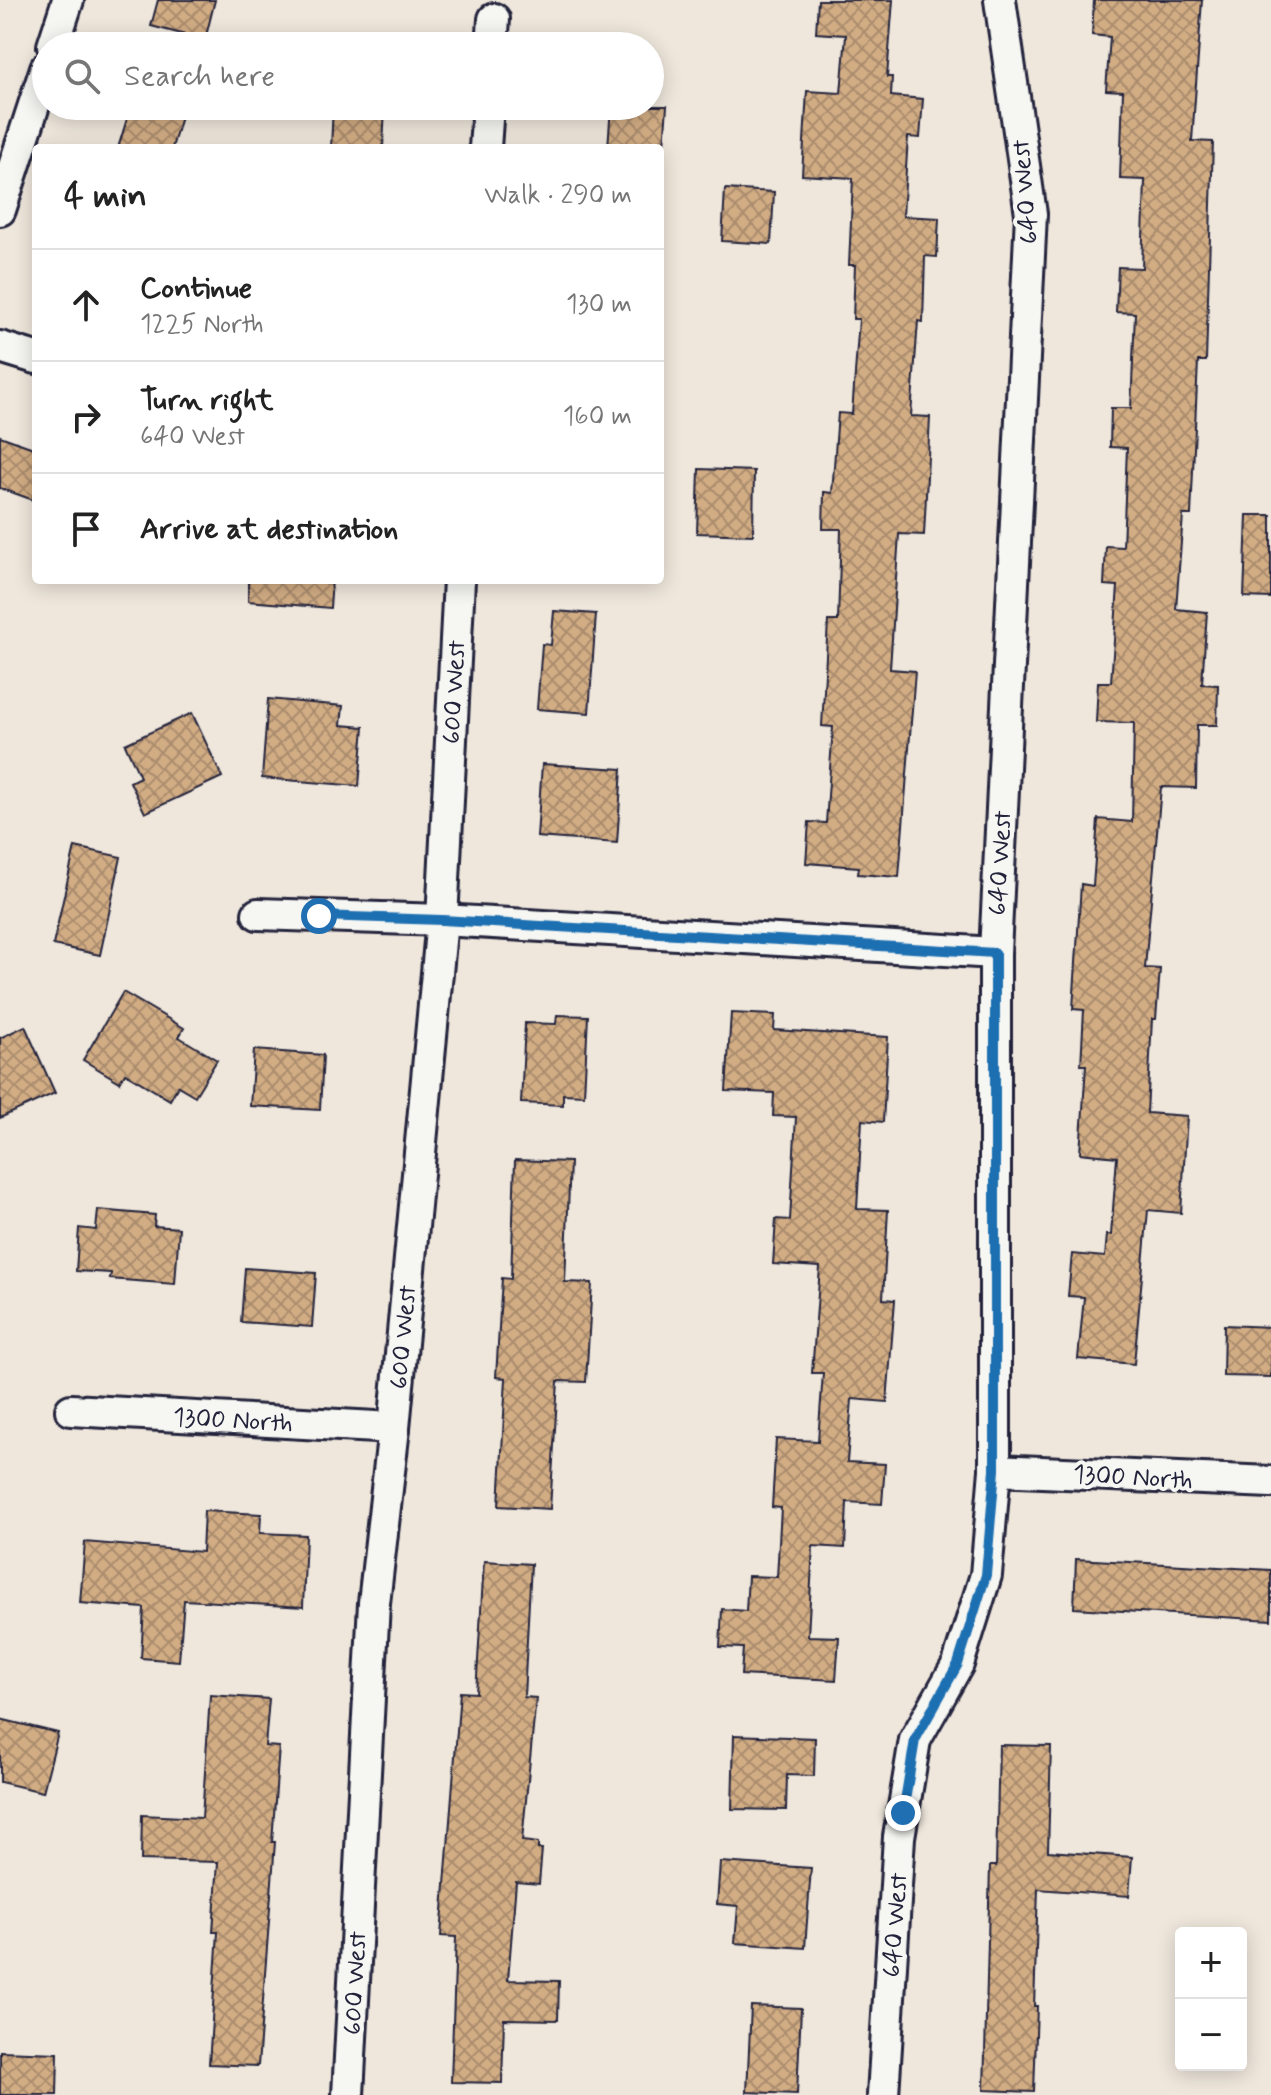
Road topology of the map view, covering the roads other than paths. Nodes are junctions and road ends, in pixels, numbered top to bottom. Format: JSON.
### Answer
{"nodes":[{"id":1,"x":68,"y":0,"type":"edge"},
{"id":2,"x":1000,"y":0,"type":"edge"},
{"id":3,"x":58,"y":32,"type":"edge"},
{"id":4,"x":32,"y":111,"type":"edge"},
{"id":5,"x":487,"y":120,"type":"edge"},
{"id":6,"x":485,"y":144,"type":"edge"},
{"id":7,"x":0,"y":210,"type":"edge"},
{"id":8,"x":0,"y":347,"type":"edge"},
{"id":9,"x":32,"y":357,"type":"edge"},
{"id":10,"x":459,"y":584,"type":"edge"},
{"id":11,"x":258,"y":914,"type":"dead end"},
{"id":12,"x":442,"y":920,"type":"junction"},
{"id":13,"x":995,"y":953,"type":"junction"},
{"id":14,"x":71,"y":1410,"type":"dead end"},
{"id":15,"x":394,"y":1428,"type":"junction"},
{"id":16,"x":995,"y":1470,"type":"junction"},
{"id":17,"x":1271,"y":1482,"type":"edge"},
{"id":18,"x":348,"y":2095,"type":"edge"},
{"id":19,"x":883,"y":2095,"type":"edge"}],
"edges":[{"from":1,"to":3,"type":"street"},
{"from":2,"to":13,"type":"street","name":"640 West"},
{"from":4,"to":7,"type":"street"},
{"from":5,"to":6,"type":"street"},
{"from":8,"to":9,"type":"street"},
{"from":10,"to":12,"type":"street","name":"600 West"},
{"from":11,"to":12,"type":"street"},
{"from":12,"to":13,"type":"street"},
{"from":12,"to":15,"type":"street","name":"600 West"},
{"from":13,"to":16,"type":"street","name":"640 West"},
{"from":14,"to":15,"type":"street","name":"1300 North"},
{"from":15,"to":18,"type":"street","name":"600 West"},
{"from":16,"to":17,"type":"street","name":"1300 North"},
{"from":16,"to":19,"type":"street","name":"640 West"}]}
